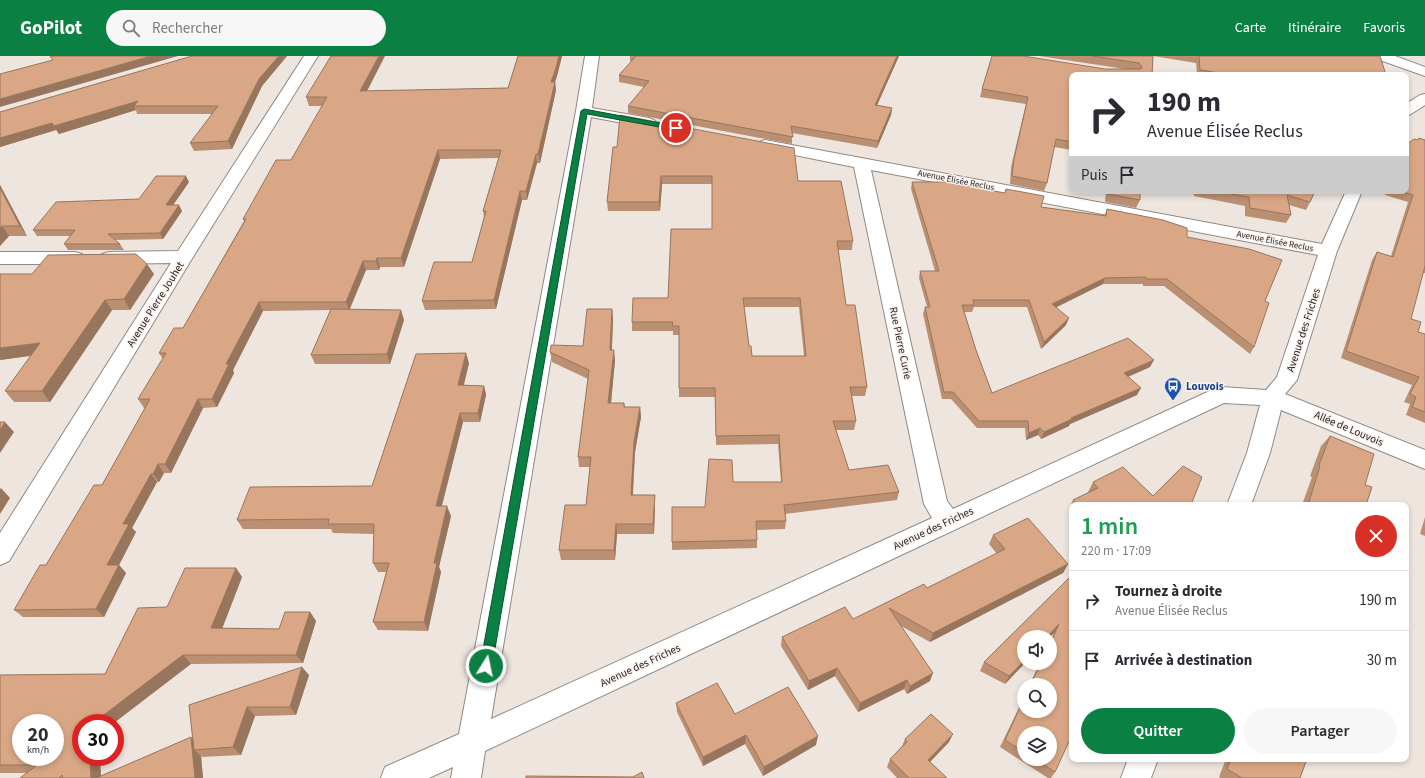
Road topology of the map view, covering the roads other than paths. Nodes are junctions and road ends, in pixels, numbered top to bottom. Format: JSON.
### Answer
{"nodes":[{"id":1,"x":311,"y":56,"type":"edge"},
{"id":2,"x":592,"y":56,"type":"edge"},
{"id":3,"x":1382,"y":56,"type":"edge"},
{"id":4,"x":1425,"y":72,"type":"edge"},
{"id":5,"x":1425,"y":98,"type":"edge"},
{"id":6,"x":1409,"y":109,"type":"edge"},
{"id":7,"x":584,"y":111,"type":"junction"},
{"id":8,"x":661,"y":125,"type":"edge"},
{"id":9,"x":754,"y":142,"type":"edge"},
{"id":10,"x":861,"y":162,"type":"junction"},
{"id":11,"x":1353,"y":194,"type":"edge"},
{"id":12,"x":1328,"y":251,"type":"junction"},
{"id":13,"x":184,"y":257,"type":"junction"},
{"id":14,"x":0,"y":258,"type":"edge"},
{"id":15,"x":1272,"y":398,"type":"junction"},
{"id":16,"x":1425,"y":460,"type":"edge"},
{"id":17,"x":1240,"y":502,"type":"edge"},
{"id":18,"x":948,"y":521,"type":"junction"},
{"id":19,"x":0,"y":554,"type":"edge"},
{"id":20,"x":472,"y":744,"type":"junction"},
{"id":21,"x":1142,"y":762,"type":"edge"},
{"id":22,"x":396,"y":778,"type":"edge"},
{"id":23,"x":466,"y":778,"type":"edge"},
{"id":24,"x":1136,"y":778,"type":"edge"}],
"edges":[{"from":1,"to":13,"type":"street","name":"Avenue Pierre Jouhet"},
{"from":2,"to":7,"type":"street"},
{"from":3,"to":4,"type":"street"},
{"from":5,"to":6,"type":"street"},
{"from":7,"to":8,"type":"street"},
{"from":7,"to":20,"type":"street"},
{"from":9,"to":10,"type":"street","name":"Avenue Élisée Reclus"},
{"from":10,"to":12,"type":"street","name":"Avenue Élisée Reclus"},
{"from":10,"to":18,"type":"street","name":"Rue Pierre Curie"},
{"from":11,"to":12,"type":"street","name":"Avenue des Friches"},
{"from":12,"to":15,"type":"street","name":"Avenue des Friches"},
{"from":13,"to":14,"type":"street"},
{"from":13,"to":19,"type":"street","name":"Avenue Pierre Jouhet"},
{"from":15,"to":16,"type":"street","name":"Allée de Louvois"},
{"from":15,"to":17,"type":"street"},
{"from":15,"to":18,"type":"street","name":"Avenue des Friches"},
{"from":18,"to":20,"type":"street","name":"Avenue des Friches"},
{"from":20,"to":22,"type":"street","name":"Avenue des Friches"},
{"from":20,"to":23,"type":"street"},
{"from":21,"to":24,"type":"street"}]}
